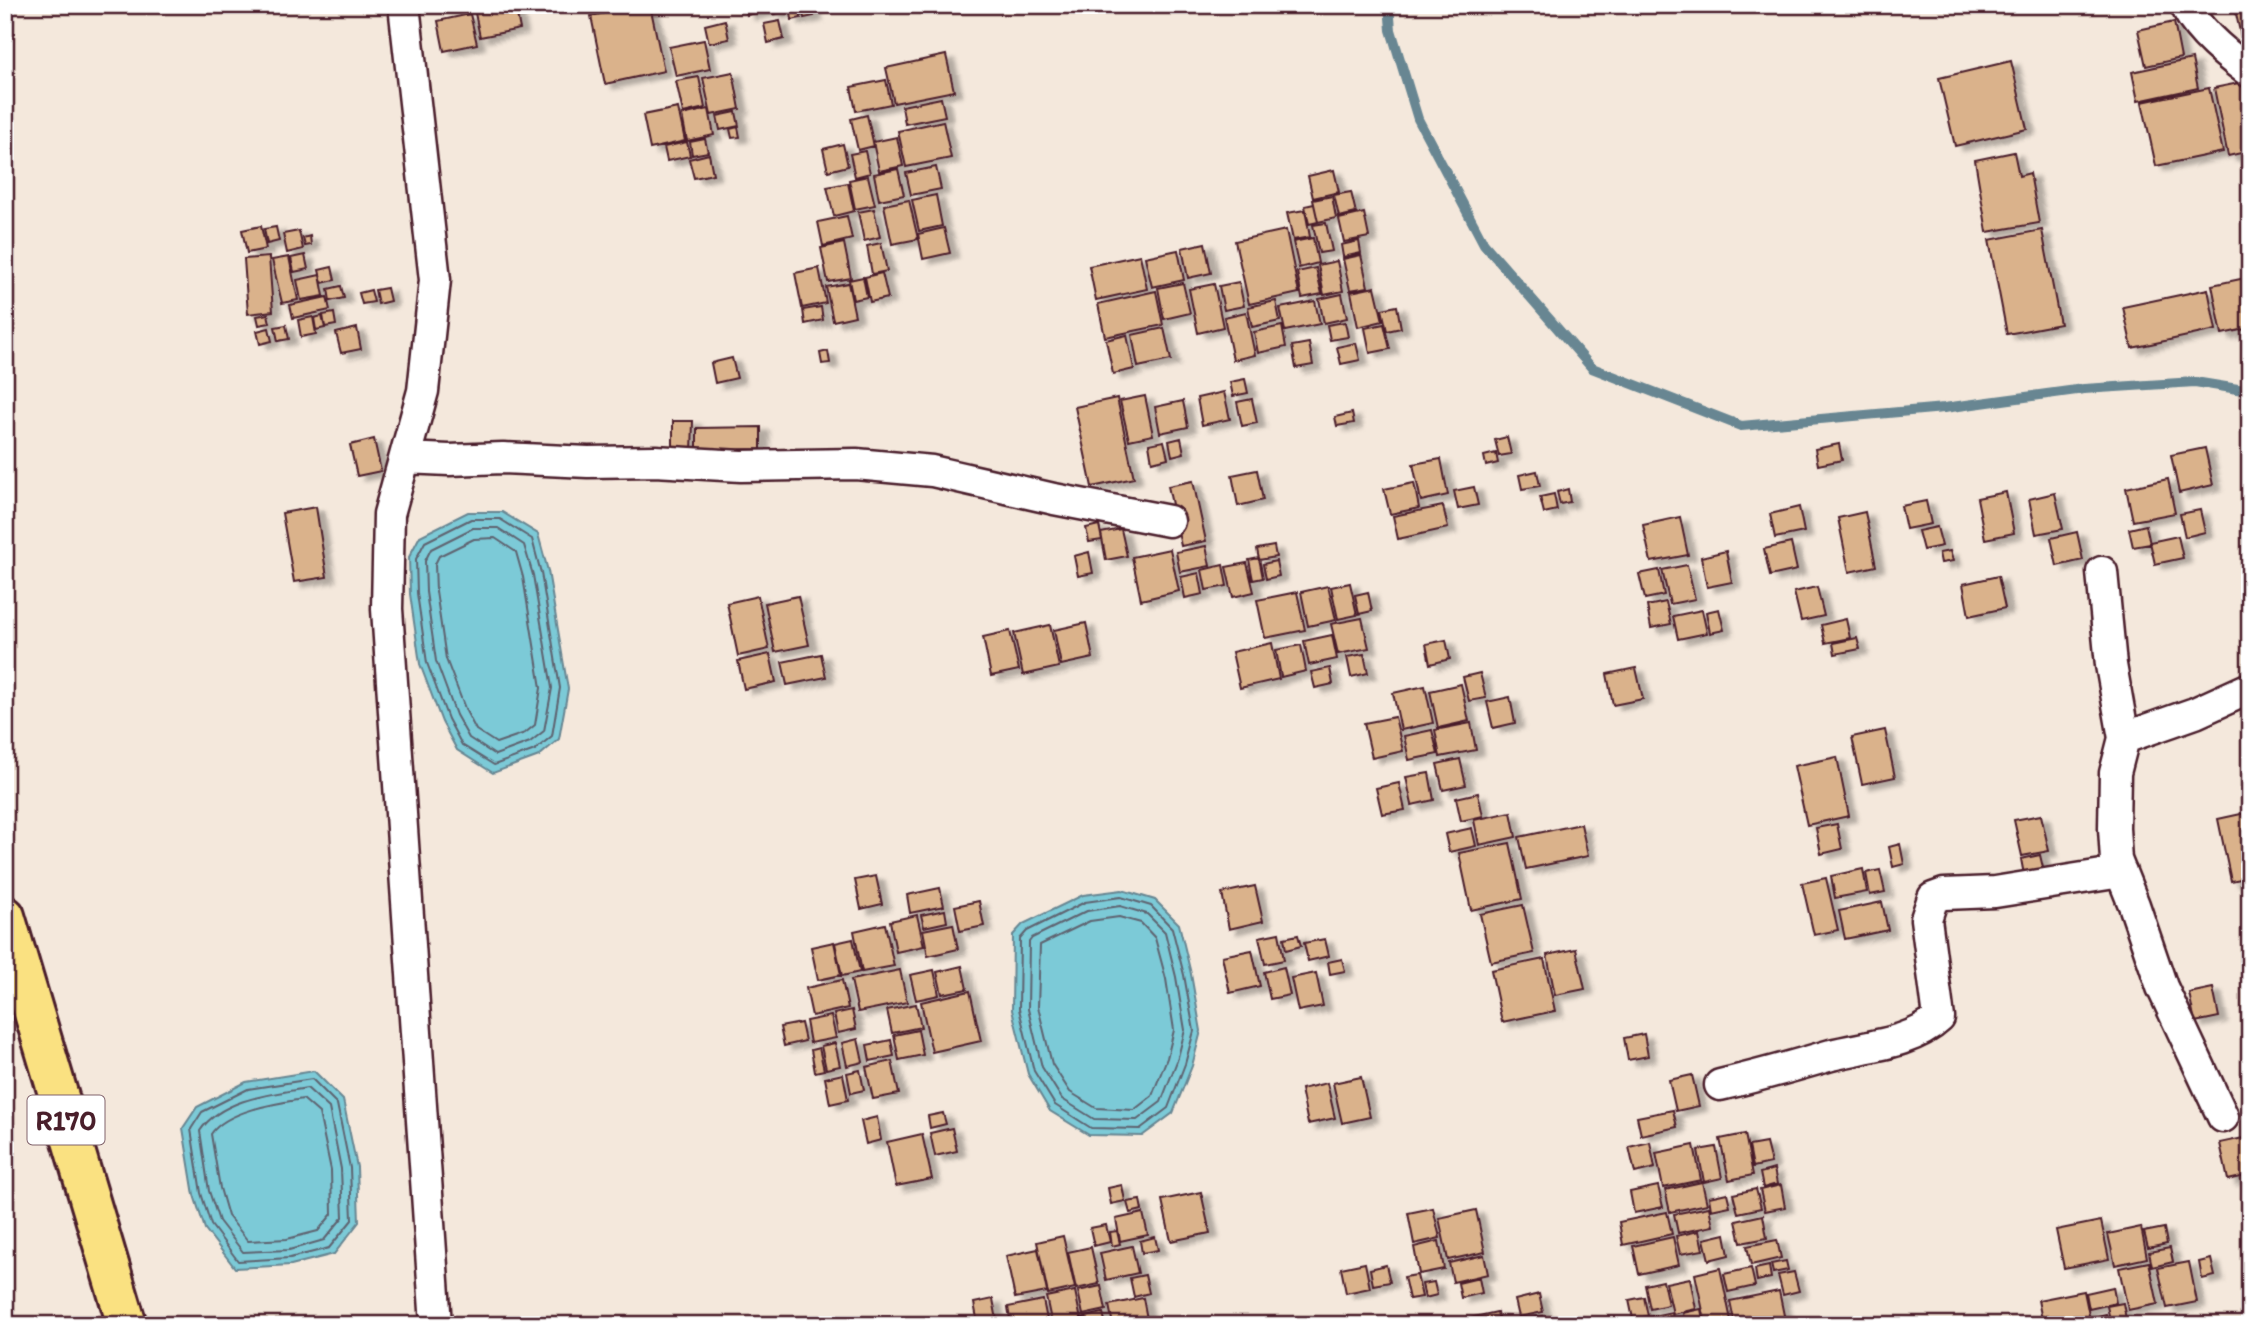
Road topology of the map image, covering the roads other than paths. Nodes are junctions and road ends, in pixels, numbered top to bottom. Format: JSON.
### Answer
{"nodes":[{"id":1,"x":404,"y":5,"type":"edge"},
{"id":2,"x":2186,"y":5,"type":"edge"},
{"id":3,"x":2250,"y":72,"type":"edge"},
{"id":4,"x":405,"y":458,"type":"junction"},
{"id":5,"x":1169,"y":521,"type":"dead end"},
{"id":6,"x":2102,"y":572,"type":"dead end"},
{"id":7,"x":2250,"y":688,"type":"edge"},
{"id":8,"x":2124,"y":738,"type":"junction"},
{"id":9,"x":2121,"y":872,"type":"junction"},
{"id":10,"x":5,"y":916,"type":"edge"},
{"id":11,"x":1720,"y":1085,"type":"dead end"},
{"id":12,"x":2222,"y":1117,"type":"dead end"},
{"id":13,"x":127,"y":1325,"type":"edge"},
{"id":14,"x":436,"y":1325,"type":"edge"}],
"edges":[{"from":1,"to":4,"type":"street"},
{"from":2,"to":3,"type":"street"},
{"from":4,"to":5,"type":"street"},
{"from":4,"to":14,"type":"street"},
{"from":6,"to":8,"type":"street"},
{"from":7,"to":8,"type":"street"},
{"from":8,"to":9,"type":"street"},
{"from":9,"to":11,"type":"street"},
{"from":9,"to":12,"type":"street"},
{"from":10,"to":13,"type":"main road","number":"R170"}]}
